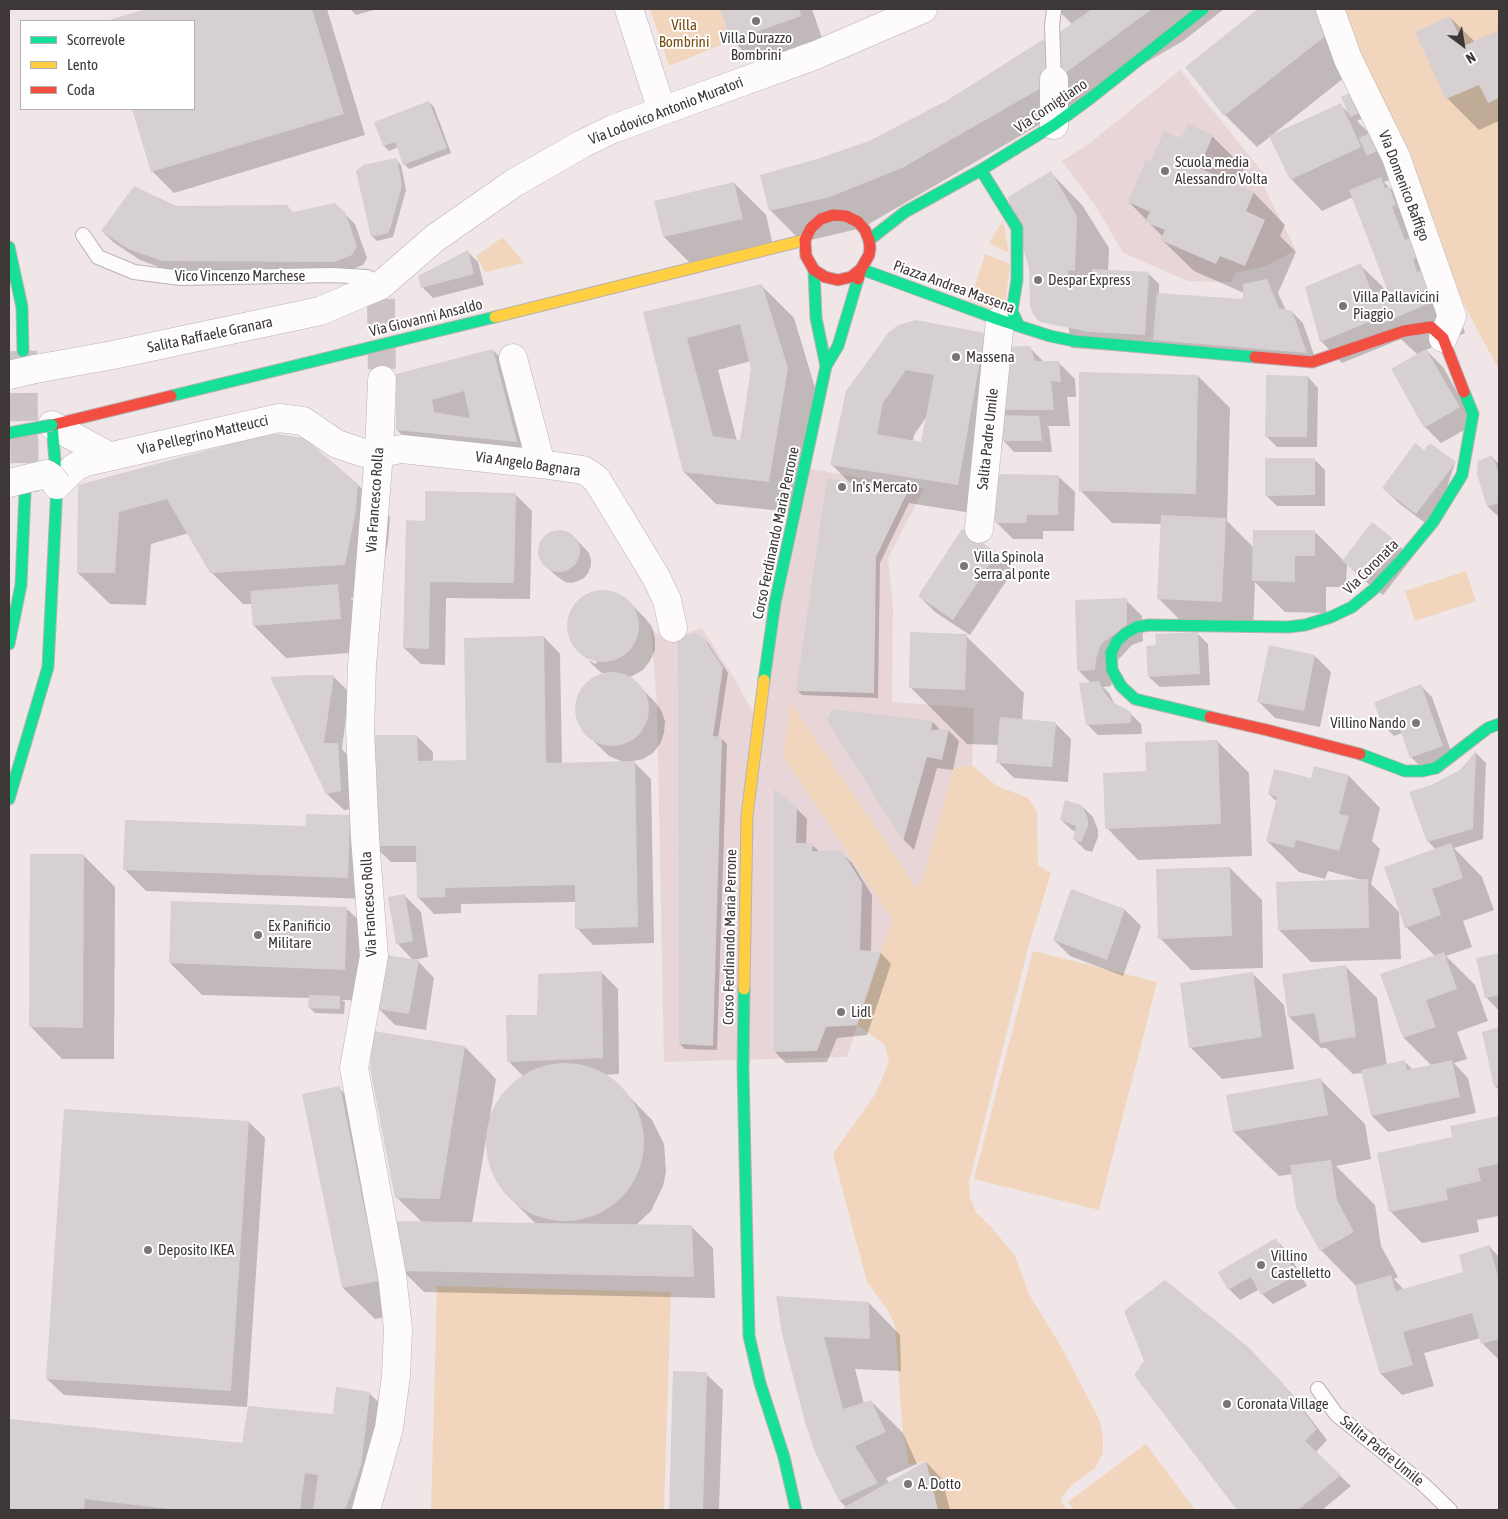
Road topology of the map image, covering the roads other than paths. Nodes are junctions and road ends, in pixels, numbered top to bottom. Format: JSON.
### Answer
{"nodes":[{"id":1,"x":629,"y":9,"type":"edge"},
{"id":2,"x":923,"y":9,"type":"edge"},
{"id":3,"x":1054,"y":9,"type":"edge"},
{"id":4,"x":1203,"y":9,"type":"edge"},
{"id":5,"x":1330,"y":9,"type":"edge"},
{"id":6,"x":1054,"y":80,"type":"joint"},
{"id":7,"x":662,"y":110,"type":"junction"},
{"id":8,"x":1054,"y":125,"type":"junction"},
{"id":9,"x":981,"y":170,"type":"junction"},
{"id":10,"x":905,"y":212,"type":"junction"},
{"id":11,"x":867,"y":220,"type":"junction"},
{"id":12,"x":82,"y":235,"type":"dead end"},
{"id":13,"x":805,"y":240,"type":"junction"},
{"id":14,"x":869,"y":240,"type":"junction"},
{"id":15,"x":9,"y":248,"type":"edge"},
{"id":16,"x":760,"y":252,"type":"junction"},
{"id":17,"x":778,"y":258,"type":"dead end"},
{"id":18,"x":796,"y":264,"type":"dead end"},
{"id":19,"x":861,"y":269,"type":"junction"},
{"id":20,"x":814,"y":270,"type":"junction"},
{"id":21,"x":381,"y":292,"type":"junction"},
{"id":22,"x":1010,"y":323,"type":"junction"},
{"id":23,"x":1443,"y":338,"type":"junction"},
{"id":24,"x":513,"y":358,"type":"dead end"},
{"id":25,"x":29,"y":360,"type":"junction"},
{"id":26,"x":826,"y":366,"type":"junction"},
{"id":27,"x":9,"y":374,"type":"edge"},
{"id":28,"x":382,"y":380,"type":"tunnel mouth"},
{"id":29,"x":52,"y":425,"type":"junction"},
{"id":30,"x":9,"y":433,"type":"edge"},
{"id":31,"x":379,"y":453,"type":"junction"},
{"id":32,"x":109,"y":456,"type":"junction"},
{"id":33,"x":541,"y":464,"type":"junction"},
{"id":34,"x":57,"y":486,"type":"junction"},
{"id":35,"x":17,"y":487,"type":"edge"},
{"id":36,"x":979,"y":529,"type":"dead end"},
{"id":37,"x":673,"y":628,"type":"dead end"},
{"id":38,"x":9,"y":644,"type":"edge"},
{"id":39,"x":1499,"y":724,"type":"edge"},
{"id":40,"x":9,"y":799,"type":"edge"},
{"id":41,"x":1318,"y":1389,"type":"dead end"},
{"id":42,"x":366,"y":1510,"type":"edge"},
{"id":43,"x":796,"y":1510,"type":"edge"},
{"id":44,"x":1450,"y":1510,"type":"edge"}],
"edges":[{"from":1,"to":7,"type":"street"},
{"from":2,"to":7,"type":"street","name":"Via Lodovico Antonio Muratori"},
{"from":3,"to":6,"type":"lane"},
{"from":4,"to":8,"type":"main road","name":"Via Cornigliano"},
{"from":5,"to":23,"type":"street","name":"Via Domenico Baffigo"},
{"from":6,"to":8,"type":"street"},
{"from":7,"to":21,"type":"street","name":"Via Lodovico Antonio Muratori"},
{"from":8,"to":9,"type":"main road","name":"Via Cornigliano"},
{"from":9,"to":10,"type":"main road","name":"Via Cornigliano"},
{"from":9,"to":22,"type":"main road","name":"Piazza Andrea Massena"},
{"from":10,"to":11,"type":"main road","name":"Via Cornigliano"},
{"from":10,"to":14,"type":"main road","name":"Via Cornigliano"},
{"from":11,"to":13,"type":"main road","name":"Via Cornigliano"},
{"from":11,"to":14,"type":"main road"},
{"from":12,"to":21,"type":"lane","name":"Vico Vincenzo Marchese"},
{"from":13,"to":16,"type":"main road","name":"Via Giovanni Ansaldo"},
{"from":13,"to":20,"type":"main road"},
{"from":14,"to":19,"type":"main road"},
{"from":15,"to":25,"type":"main road"},
{"from":16,"to":17,"type":"main road"},
{"from":16,"to":29,"type":"main road","name":"Via Giovanni Ansaldo"},
{"from":18,"to":20,"type":"main road"},
{"from":19,"to":20,"type":"main road"},
{"from":19,"to":22,"type":"main road","name":"Piazza Andrea Massena"},
{"from":19,"to":26,"type":"main road","name":"Corso Ferdinando Maria Perrone"},
{"from":20,"to":26,"type":"main road","name":"Corso Ferdinando Maria Perrone"},
{"from":21,"to":25,"type":"street","name":"Salita Raffaele Granara"},
{"from":22,"to":23,"type":"main road"},
{"from":22,"to":36,"type":"street","name":"Salita Padre Umile"},
{"from":23,"to":39,"type":"main road","name":"Via Coronata"},
{"from":24,"to":33,"type":"street"},
{"from":25,"to":27,"type":"street","name":"Salita Raffaele Granara","bridge":true},
{"from":26,"to":43,"type":"main road","name":"Corso Ferdinando Maria Perrone"},
{"from":28,"to":31,"type":"street","name":"Via Francesco Rolla"},
{"from":29,"to":30,"type":"main road","name":"Via Giovanni Ansaldo","bridge":true},
{"from":29,"to":32,"type":"street"},
{"from":29,"to":34,"type":"main road"},
{"from":31,"to":32,"type":"street","name":"Via Pellegrino Matteucci"},
{"from":31,"to":33,"type":"street","name":"Via Angelo Bagnara"},
{"from":31,"to":42,"type":"street","name":"Via Francesco Rolla"},
{"from":32,"to":34,"type":"street","name":"Via Pellegrino Matteucci"},
{"from":33,"to":37,"type":"street","name":"Via Angelo Bagnara"},
{"from":34,"to":35,"type":"street","bridge":true},
{"from":34,"to":40,"type":"main road"},
{"from":35,"to":38,"type":"main road"},
{"from":41,"to":44,"type":"lane","name":"Salita Padre Umile"}]}
